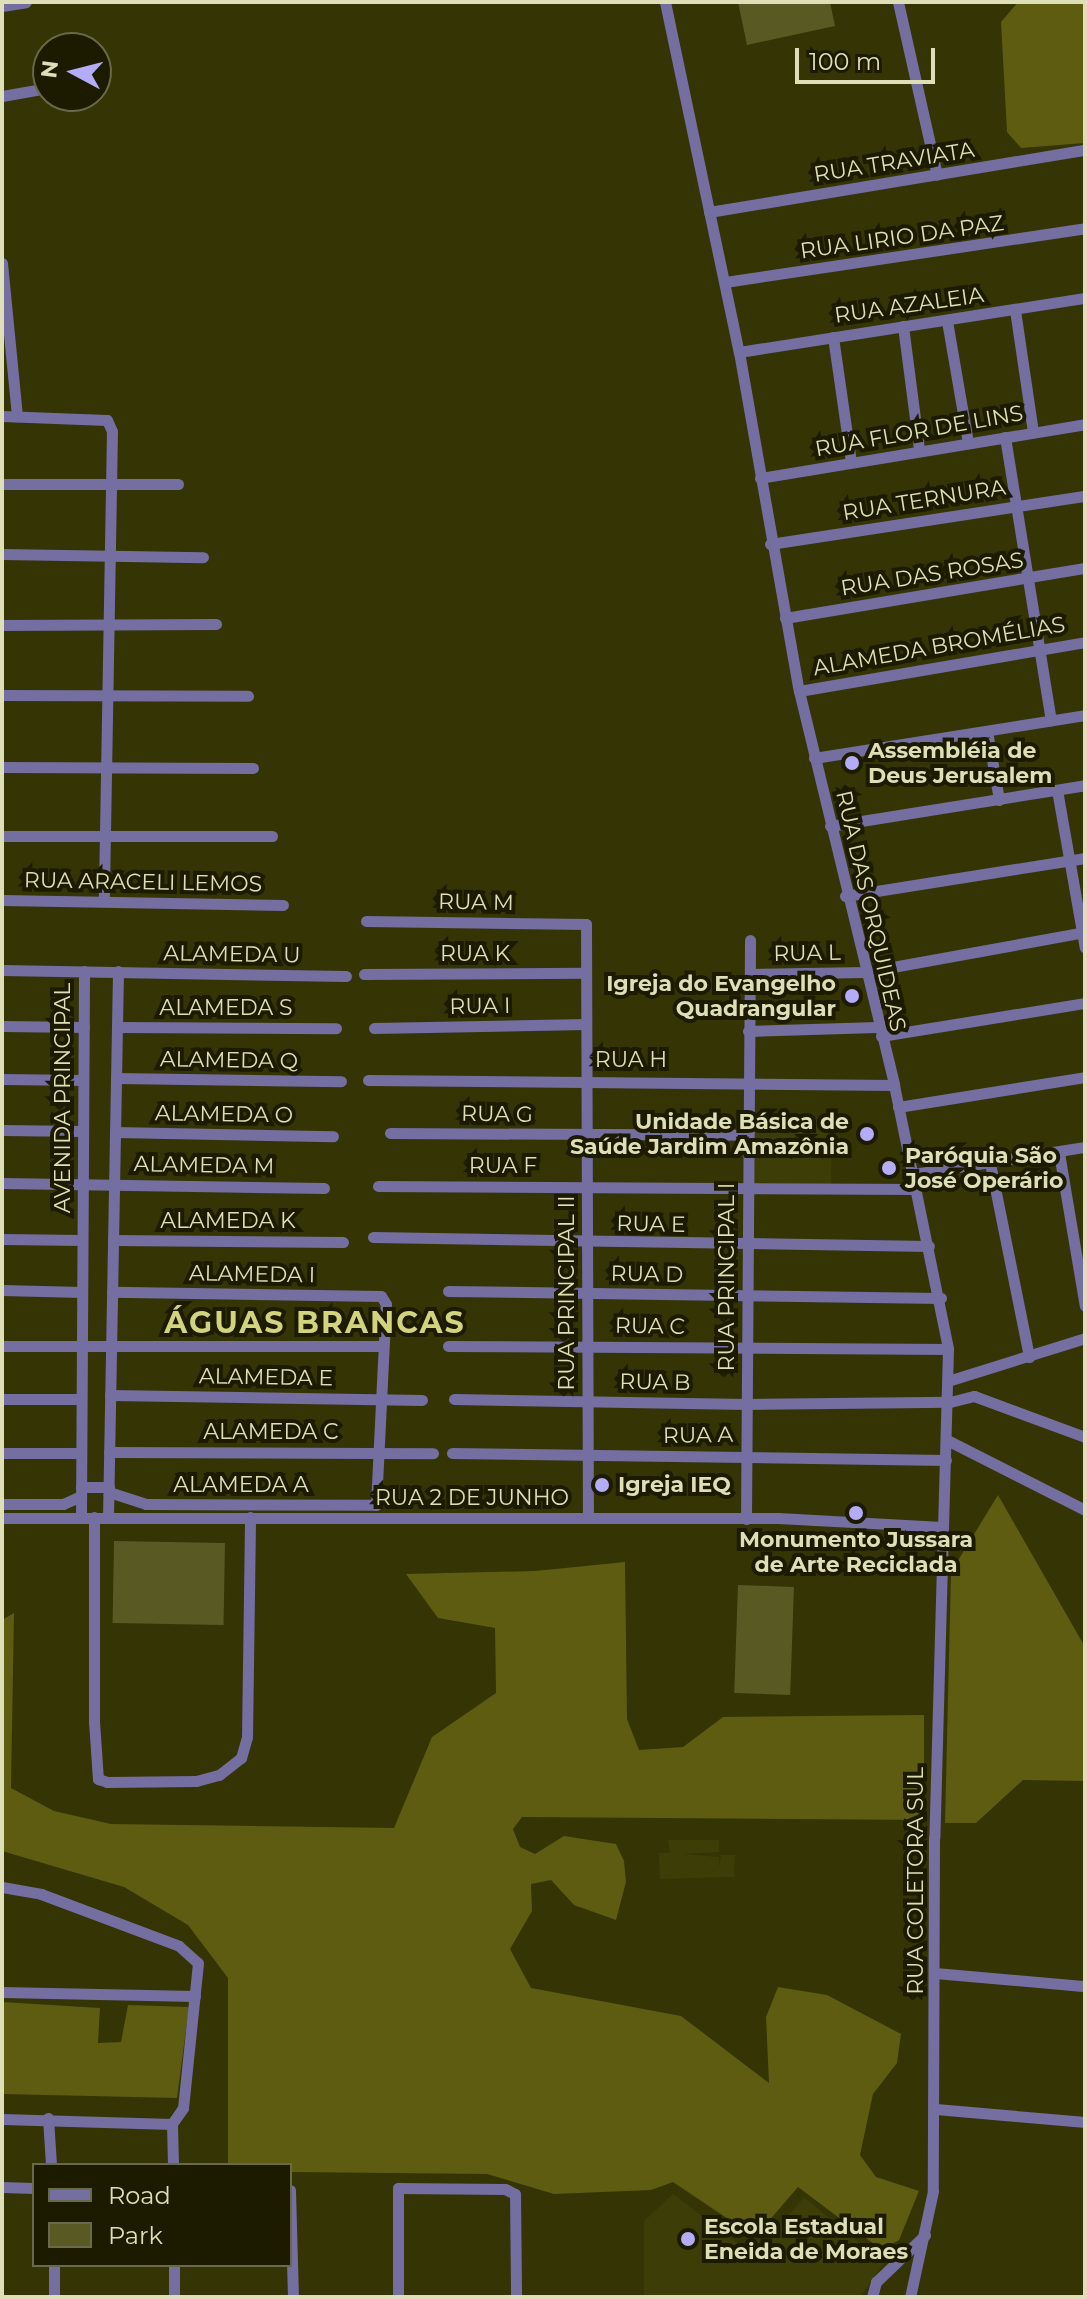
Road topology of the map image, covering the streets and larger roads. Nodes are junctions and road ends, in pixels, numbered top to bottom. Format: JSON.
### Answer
{"nodes":[{"id":1,"x":26,"y":2,"type":"edge"},
{"id":2,"x":665,"y":2,"type":"edge"},
{"id":3,"x":898,"y":2,"type":"edge"},
{"id":4,"x":2,"y":6,"type":"edge"},
{"id":5,"x":32,"y":91,"type":"edge"},
{"id":6,"x":2,"y":96,"type":"edge"},
{"id":7,"x":1085,"y":150,"type":"edge"},
{"id":8,"x":937,"y":175,"type":"junction"},
{"id":9,"x":709,"y":212,"type":"junction"},
{"id":10,"x":1085,"y":228,"type":"edge"},
{"id":11,"x":2,"y":263,"type":"edge"},
{"id":12,"x":725,"y":282,"type":"junction"},
{"id":13,"x":1085,"y":298,"type":"edge"},
{"id":14,"x":1015,"y":310,"type":"junction"},
{"id":15,"x":947,"y":321,"type":"junction"},
{"id":16,"x":903,"y":326,"type":"junction"},
{"id":17,"x":833,"y":337,"type":"junction"},
{"id":18,"x":739,"y":352,"type":"junction"},
{"id":19,"x":2,"y":416,"type":"edge"},
{"id":20,"x":17,"y":416,"type":"junction"},
{"id":21,"x":1085,"y":424,"type":"edge"},
{"id":22,"x":1033,"y":432,"type":"junction"},
{"id":23,"x":1005,"y":437,"type":"junction"},
{"id":24,"x":968,"y":443,"type":"junction"},
{"id":25,"x":919,"y":450,"type":"junction"},
{"id":26,"x":851,"y":462,"type":"junction"},
{"id":27,"x":760,"y":478,"type":"junction"},
{"id":28,"x":2,"y":484,"type":"edge"},
{"id":29,"x":112,"y":484,"type":"junction"},
{"id":30,"x":178,"y":484,"type":"dead end"},
{"id":31,"x":1085,"y":496,"type":"edge"},
{"id":32,"x":1016,"y":507,"type":"junction"},
{"id":33,"x":770,"y":544,"type":"junction"},
{"id":34,"x":2,"y":554,"type":"edge"},
{"id":35,"x":109,"y":555,"type":"junction"},
{"id":36,"x":203,"y":557,"type":"dead end"},
{"id":37,"x":1085,"y":568,"type":"edge"},
{"id":38,"x":1029,"y":578,"type":"junction"},
{"id":39,"x":785,"y":618,"type":"junction"},
{"id":40,"x":107,"y":624,"type":"junction"},
{"id":41,"x":216,"y":624,"type":"dead end"},
{"id":42,"x":2,"y":625,"type":"edge"},
{"id":43,"x":1085,"y":642,"type":"edge"},
{"id":44,"x":1039,"y":649,"type":"junction"},
{"id":45,"x":799,"y":691,"type":"junction"},
{"id":46,"x":107,"y":694,"type":"junction"},
{"id":47,"x":2,"y":695,"type":"edge"},
{"id":48,"x":248,"y":696,"type":"dead end"},
{"id":49,"x":1085,"y":715,"type":"edge"},
{"id":50,"x":1051,"y":720,"type":"junction"},
{"id":51,"x":987,"y":731,"type":"junction"},
{"id":52,"x":814,"y":758,"type":"junction"},
{"id":53,"x":2,"y":767,"type":"edge"},
{"id":54,"x":106,"y":767,"type":"junction"},
{"id":55,"x":253,"y":768,"type":"dead end"},
{"id":56,"x":1085,"y":785,"type":"edge"},
{"id":57,"x":1057,"y":790,"type":"junction"},
{"id":58,"x":999,"y":800,"type":"junction"},
{"id":59,"x":830,"y":826,"type":"junction"},
{"id":60,"x":2,"y":836,"type":"edge"},
{"id":61,"x":105,"y":836,"type":"junction"},
{"id":62,"x":272,"y":836,"type":"dead end"},
{"id":63,"x":1085,"y":858,"type":"edge"},
{"id":64,"x":1069,"y":860,"type":"junction"},
{"id":65,"x":845,"y":896,"type":"junction"},
{"id":66,"x":2,"y":900,"type":"edge"},
{"id":67,"x":104,"y":900,"type":"junction"},
{"id":68,"x":283,"y":905,"type":"dead end"},
{"id":69,"x":366,"y":921,"type":"dead end"},
{"id":70,"x":586,"y":924,"type":"joint"},
{"id":71,"x":1084,"y":932,"type":"edge"},
{"id":72,"x":750,"y":940,"type":"dead end"},
{"id":73,"x":1085,"y":948,"type":"edge"},
{"id":74,"x":2,"y":970,"type":"edge"},
{"id":75,"x":84,"y":971,"type":"junction"},
{"id":76,"x":118,"y":971,"type":"junction"},
{"id":77,"x":865,"y":972,"type":"junction"},
{"id":78,"x":586,"y":973,"type":"junction"},
{"id":79,"x":364,"y":974,"type":"dead end"},
{"id":80,"x":750,"y":974,"type":"junction"},
{"id":81,"x":346,"y":976,"type":"dead end"},
{"id":82,"x":1085,"y":1003,"type":"edge"},
{"id":83,"x":586,"y":1024,"type":"junction"},
{"id":84,"x":2,"y":1026,"type":"edge"},
{"id":85,"x":84,"y":1027,"type":"junction"},
{"id":86,"x":117,"y":1027,"type":"junction"},
{"id":87,"x":336,"y":1028,"type":"dead end"},
{"id":88,"x":374,"y":1028,"type":"dead end"},
{"id":89,"x":748,"y":1031,"type":"junction"},
{"id":90,"x":879,"y":1031,"type":"junction"},
{"id":91,"x":1085,"y":1077,"type":"edge"},
{"id":92,"x":116,"y":1078,"type":"junction"},
{"id":93,"x":2,"y":1079,"type":"edge"},
{"id":94,"x":83,"y":1080,"type":"junction"},
{"id":95,"x":368,"y":1080,"type":"dead end"},
{"id":96,"x":586,"y":1080,"type":"junction"},
{"id":97,"x":748,"y":1080,"type":"junction"},
{"id":98,"x":341,"y":1081,"type":"dead end"},
{"id":99,"x":894,"y":1085,"type":"junction"},
{"id":100,"x":898,"y":1107,"type":"junction"},
{"id":101,"x":2,"y":1130,"type":"edge"},
{"id":102,"x":83,"y":1131,"type":"junction"},
{"id":103,"x":115,"y":1132,"type":"junction"},
{"id":104,"x":390,"y":1133,"type":"dead end"},
{"id":105,"x":586,"y":1135,"type":"junction"},
{"id":106,"x":748,"y":1135,"type":"junction"},
{"id":107,"x":333,"y":1136,"type":"dead end"},
{"id":108,"x":1085,"y":1147,"type":"edge"},
{"id":109,"x":1059,"y":1153,"type":"junction"},
{"id":110,"x":990,"y":1163,"type":"junction"},
{"id":111,"x":914,"y":1174,"type":"junction"},
{"id":112,"x":83,"y":1182,"type":"junction"},
{"id":113,"x":114,"y":1182,"type":"junction"},
{"id":114,"x":2,"y":1183,"type":"edge"},
{"id":115,"x":378,"y":1186,"type":"dead end"},
{"id":116,"x":587,"y":1187,"type":"junction"},
{"id":117,"x":324,"y":1188,"type":"dead end"},
{"id":118,"x":917,"y":1189,"type":"junction"},
{"id":119,"x":748,"y":1191,"type":"junction"},
{"id":120,"x":373,"y":1237,"type":"dead end"},
{"id":121,"x":2,"y":1239,"type":"edge"},
{"id":122,"x":82,"y":1240,"type":"junction"},
{"id":123,"x":113,"y":1240,"type":"junction"},
{"id":124,"x":343,"y":1242,"type":"dead end"},
{"id":125,"x":587,"y":1244,"type":"junction"},
{"id":126,"x":747,"y":1246,"type":"junction"},
{"id":127,"x":929,"y":1246,"type":"junction"},
{"id":128,"x":2,"y":1290,"type":"edge"},
{"id":129,"x":448,"y":1291,"type":"dead end"},
{"id":130,"x":82,"y":1292,"type":"junction"},
{"id":131,"x":112,"y":1292,"type":"junction"},
{"id":132,"x":587,"y":1293,"type":"junction"},
{"id":133,"x":747,"y":1297,"type":"junction"},
{"id":134,"x":941,"y":1298,"type":"junction"},
{"id":135,"x":1085,"y":1306,"type":"edge"},
{"id":136,"x":1085,"y":1338,"type":"edge"},
{"id":137,"x":2,"y":1346,"type":"edge"},
{"id":138,"x":380,"y":1346,"type":"junction"},
{"id":139,"x":448,"y":1346,"type":"dead end"},
{"id":140,"x":587,"y":1346,"type":"junction"},
{"id":141,"x":111,"y":1347,"type":"junction"},
{"id":142,"x":747,"y":1347,"type":"junction"},
{"id":143,"x":82,"y":1348,"type":"junction"},
{"id":144,"x":948,"y":1349,"type":"junction"},
{"id":145,"x":1029,"y":1357,"type":"junction"},
{"id":146,"x":951,"y":1380,"type":"junction"},
{"id":147,"x":110,"y":1395,"type":"junction"},
{"id":148,"x":378,"y":1398,"type":"junction"},
{"id":149,"x":2,"y":1399,"type":"edge"},
{"id":150,"x":81,"y":1399,"type":"junction"},
{"id":151,"x":454,"y":1399,"type":"dead end"},
{"id":152,"x":422,"y":1400,"type":"dead end"},
{"id":153,"x":587,"y":1401,"type":"junction"},
{"id":154,"x":950,"y":1402,"type":"junction"},
{"id":155,"x":747,"y":1404,"type":"junction"},
{"id":156,"x":1085,"y":1437,"type":"edge"},
{"id":157,"x":947,"y":1440,"type":"junction"},
{"id":158,"x":109,"y":1452,"type":"junction"},
{"id":159,"x":2,"y":1453,"type":"edge"},
{"id":160,"x":81,"y":1453,"type":"junction"},
{"id":161,"x":378,"y":1453,"type":"junction"},
{"id":162,"x":433,"y":1453,"type":"dead end"},
{"id":163,"x":452,"y":1453,"type":"dead end"},
{"id":164,"x":747,"y":1454,"type":"junction"},
{"id":165,"x":588,"y":1457,"type":"junction"},
{"id":166,"x":946,"y":1460,"type":"junction"},
{"id":167,"x":109,"y":1490,"type":"junction"},
{"id":168,"x":81,"y":1492,"type":"junction"},
{"id":169,"x":2,"y":1504,"type":"edge"},
{"id":170,"x":1085,"y":1510,"type":"edge"},
{"id":171,"x":81,"y":1516,"type":"junction"},
{"id":172,"x":94,"y":1517,"type":"junction"},
{"id":173,"x":108,"y":1517,"type":"junction"},
{"id":174,"x":250,"y":1517,"type":"junction"},
{"id":175,"x":2,"y":1518,"type":"edge"},
{"id":176,"x":588,"y":1518,"type":"junction"},
{"id":177,"x":746,"y":1519,"type":"junction"},
{"id":178,"x":942,"y":1527,"type":"junction"},
{"id":179,"x":2,"y":1887,"type":"edge"},
{"id":180,"x":935,"y":1973,"type":"junction"},
{"id":181,"x":1085,"y":1986,"type":"edge"},
{"id":182,"x":2,"y":1992,"type":"edge"},
{"id":183,"x":195,"y":1996,"type":"junction"},
{"id":184,"x":936,"y":2109,"type":"junction"},
{"id":185,"x":48,"y":2118,"type":"junction"},
{"id":186,"x":2,"y":2119,"type":"edge"},
{"id":187,"x":1085,"y":2122,"type":"edge"},
{"id":188,"x":172,"y":2124,"type":"junction"},
{"id":189,"x":51,"y":2163,"type":"edge"},
{"id":190,"x":173,"y":2163,"type":"edge"},
{"id":191,"x":2,"y":2187,"type":"edge"},
{"id":192,"x":32,"y":2188,"type":"edge"},
{"id":193,"x":925,"y":2234,"type":"junction"},
{"id":194,"x":292,"y":2244,"type":"edge"},
{"id":195,"x":54,"y":2267,"type":"edge"},
{"id":196,"x":174,"y":2267,"type":"edge"},
{"id":197,"x":54,"y":2297,"type":"edge"},
{"id":198,"x":174,"y":2297,"type":"edge"},
{"id":199,"x":293,"y":2297,"type":"edge"},
{"id":200,"x":398,"y":2297,"type":"edge"},
{"id":201,"x":516,"y":2297,"type":"edge"},
{"id":202,"x":872,"y":2297,"type":"edge"},
{"id":203,"x":910,"y":2297,"type":"edge"}],
"edges":[{"from":1,"to":4,"type":"street"},
{"from":2,"to":9,"type":"street","name":"RUA DAS ORQUIDEAS"},
{"from":3,"to":8,"type":"street"},
{"from":5,"to":6,"type":"street"},
{"from":7,"to":8,"type":"street","name":"RUA TRAVIATA"},
{"from":8,"to":9,"type":"street","name":"RUA TRAVIATA"},
{"from":9,"to":12,"type":"street","name":"RUA DAS ORQUIDEAS"},
{"from":10,"to":12,"type":"street","name":"RUA LIRIO DA PAZ"},
{"from":11,"to":20,"type":"street"},
{"from":12,"to":18,"type":"street","name":"RUA DAS ORQUIDEAS"},
{"from":13,"to":14,"type":"street","name":"RUA AZALEIA"},
{"from":14,"to":15,"type":"street","name":"RUA AZALEIA"},
{"from":14,"to":22,"type":"street"},
{"from":15,"to":16,"type":"street","name":"RUA AZALEIA"},
{"from":15,"to":24,"type":"street"},
{"from":16,"to":17,"type":"street","name":"RUA AZALEIA"},
{"from":16,"to":25,"type":"street"},
{"from":17,"to":18,"type":"street","name":"RUA AZALEIA"},
{"from":17,"to":26,"type":"street"},
{"from":18,"to":27,"type":"street","name":"RUA DAS ORQUIDEAS"},
{"from":19,"to":20,"type":"street"},
{"from":20,"to":29,"type":"street"},
{"from":21,"to":22,"type":"street","name":"RUA FLOR DE LINS"},
{"from":22,"to":23,"type":"street","name":"RUA FLOR DE LINS"},
{"from":23,"to":24,"type":"street","name":"RUA FLOR DE LINS"},
{"from":23,"to":32,"type":"street"},
{"from":24,"to":25,"type":"street","name":"RUA FLOR DE LINS"},
{"from":25,"to":26,"type":"street","name":"RUA FLOR DE LINS"},
{"from":26,"to":27,"type":"street","name":"RUA FLOR DE LINS"},
{"from":27,"to":33,"type":"street","name":"RUA DAS ORQUIDEAS"},
{"from":28,"to":29,"type":"street"},
{"from":29,"to":30,"type":"street"},
{"from":29,"to":35,"type":"street"},
{"from":31,"to":32,"type":"street","name":"RUA TERNURA"},
{"from":32,"to":33,"type":"street","name":"RUA TERNURA"},
{"from":32,"to":38,"type":"street"},
{"from":33,"to":39,"type":"street","name":"RUA DAS ORQUIDEAS"},
{"from":34,"to":35,"type":"street"},
{"from":35,"to":36,"type":"street"},
{"from":35,"to":40,"type":"street"},
{"from":37,"to":38,"type":"street","name":"RUA DAS ROSAS"},
{"from":38,"to":39,"type":"street","name":"RUA DAS ROSAS"},
{"from":38,"to":44,"type":"street"},
{"from":39,"to":45,"type":"street","name":"RUA DAS ORQUIDEAS"},
{"from":40,"to":41,"type":"street"},
{"from":40,"to":42,"type":"street"},
{"from":40,"to":46,"type":"street"},
{"from":43,"to":44,"type":"street","name":"ALAMEDA BROMÉLIAS"},
{"from":44,"to":45,"type":"street","name":"ALAMEDA BROMÉLIAS"},
{"from":44,"to":50,"type":"street"},
{"from":45,"to":52,"type":"street","name":"RUA DAS ORQUIDEAS"},
{"from":46,"to":47,"type":"street"},
{"from":46,"to":48,"type":"street"},
{"from":46,"to":54,"type":"street"},
{"from":49,"to":50,"type":"street"},
{"from":50,"to":51,"type":"street"},
{"from":51,"to":52,"type":"street"},
{"from":51,"to":58,"type":"street"},
{"from":52,"to":59,"type":"street","name":"RUA DAS ORQUIDEAS"},
{"from":53,"to":54,"type":"street"},
{"from":54,"to":55,"type":"street"},
{"from":54,"to":61,"type":"street"},
{"from":56,"to":57,"type":"street"},
{"from":57,"to":58,"type":"street"},
{"from":57,"to":64,"type":"street"},
{"from":58,"to":59,"type":"street"},
{"from":59,"to":65,"type":"street","name":"RUA DAS ORQUIDEAS"},
{"from":60,"to":61,"type":"street"},
{"from":61,"to":62,"type":"street"},
{"from":61,"to":67,"type":"street"},
{"from":63,"to":64,"type":"street"},
{"from":64,"to":65,"type":"street"},
{"from":64,"to":71,"type":"street"},
{"from":65,"to":77,"type":"street","name":"RUA DAS ORQUIDEAS"},
{"from":66,"to":67,"type":"street","name":"RUA ARACELI LEMOS"},
{"from":67,"to":68,"type":"street","name":"RUA ARACELI LEMOS"},
{"from":69,"to":70,"type":"street","name":"RUA M"},
{"from":70,"to":78,"type":"street","name":"RUA PRINCIPAL II"},
{"from":71,"to":73,"type":"street"},
{"from":71,"to":77,"type":"street","name":"RUA L"},
{"from":72,"to":80,"type":"street","name":"RUA PRINCIPAL I"},
{"from":74,"to":75,"type":"street"},
{"from":75,"to":76,"type":"street","name":"AVENIDA PRINCIPAL"},
{"from":75,"to":85,"type":"street","name":"AVENIDA PRINCIPAL"},
{"from":76,"to":81,"type":"street","name":"ALAMEDA U"},
{"from":76,"to":86,"type":"street"},
{"from":77,"to":80,"type":"street","name":"RUA L"},
{"from":77,"to":90,"type":"street","name":"RUA DAS ORQUIDEAS"},
{"from":78,"to":79,"type":"street","name":"RUA K"},
{"from":78,"to":83,"type":"street","name":"RUA PRINCIPAL II"},
{"from":80,"to":89,"type":"street","name":"RUA PRINCIPAL I"},
{"from":82,"to":90,"type":"street"},
{"from":83,"to":88,"type":"street","name":"RUA I"},
{"from":83,"to":96,"type":"street","name":"RUA PRINCIPAL II"},
{"from":84,"to":85,"type":"street"},
{"from":85,"to":94,"type":"street","name":"AVENIDA PRINCIPAL"},
{"from":86,"to":87,"type":"street","name":"ALAMEDA S"},
{"from":86,"to":92,"type":"street"},
{"from":89,"to":90,"type":"street"},
{"from":89,"to":97,"type":"street","name":"RUA PRINCIPAL I"},
{"from":90,"to":99,"type":"street","name":"RUA DAS ORQUIDEAS"},
{"from":91,"to":100,"type":"street"},
{"from":92,"to":98,"type":"street","name":"ALAMEDA Q"},
{"from":92,"to":103,"type":"street"},
{"from":93,"to":94,"type":"street"},
{"from":94,"to":102,"type":"street","name":"AVENIDA PRINCIPAL"},
{"from":95,"to":96,"type":"street","name":"RUA H"},
{"from":96,"to":97,"type":"street","name":"RUA H"},
{"from":96,"to":105,"type":"street","name":"RUA PRINCIPAL II"},
{"from":97,"to":99,"type":"street","name":"RUA H"},
{"from":97,"to":106,"type":"street","name":"RUA PRINCIPAL I"},
{"from":99,"to":100,"type":"street","name":"RUA DAS ORQUIDEAS"},
{"from":100,"to":111,"type":"street","name":"RUA DAS ORQUIDEAS"},
{"from":101,"to":102,"type":"street"},
{"from":102,"to":112,"type":"street","name":"AVENIDA PRINCIPAL"},
{"from":103,"to":107,"type":"street","name":"ALAMEDA O"},
{"from":103,"to":113,"type":"street"},
{"from":104,"to":105,"type":"street","name":"RUA G"},
{"from":105,"to":106,"type":"street","name":"RUA G"},
{"from":105,"to":116,"type":"street","name":"RUA PRINCIPAL II"},
{"from":106,"to":119,"type":"street","name":"RUA PRINCIPAL I"},
{"from":108,"to":109,"type":"street"},
{"from":109,"to":110,"type":"street"},
{"from":109,"to":135,"type":"street"},
{"from":110,"to":111,"type":"street"},
{"from":110,"to":145,"type":"street"},
{"from":111,"to":118,"type":"street","name":"RUA DAS ORQUIDEAS"},
{"from":112,"to":113,"type":"street","name":"ALAMEDA M"},
{"from":112,"to":114,"type":"street","name":"ALAMEDA M"},
{"from":112,"to":122,"type":"street","name":"AVENIDA PRINCIPAL"},
{"from":113,"to":117,"type":"street","name":"ALAMEDA M"},
{"from":113,"to":123,"type":"street"},
{"from":115,"to":116,"type":"street","name":"RUA F"},
{"from":116,"to":119,"type":"street","name":"RUA F"},
{"from":116,"to":125,"type":"street","name":"RUA PRINCIPAL II"},
{"from":118,"to":119,"type":"street","name":"RUA F"},
{"from":118,"to":127,"type":"street","name":"RUA DAS ORQUIDEAS"},
{"from":119,"to":126,"type":"street","name":"RUA PRINCIPAL I"},
{"from":120,"to":125,"type":"street","name":"RUA E"},
{"from":121,"to":122,"type":"street"},
{"from":122,"to":130,"type":"street","name":"AVENIDA PRINCIPAL"},
{"from":123,"to":124,"type":"street","name":"ALAMEDA K"},
{"from":123,"to":131,"type":"street"},
{"from":125,"to":126,"type":"street","name":"RUA E"},
{"from":125,"to":132,"type":"street","name":"RUA PRINCIPAL II"},
{"from":126,"to":127,"type":"street","name":"RUA E"},
{"from":126,"to":133,"type":"street","name":"RUA PRINCIPAL I"},
{"from":127,"to":134,"type":"street","name":"RUA DAS ORQUIDEAS"},
{"from":128,"to":130,"type":"street"},
{"from":129,"to":132,"type":"street","name":"RUA D"},
{"from":130,"to":143,"type":"street","name":"AVENIDA PRINCIPAL"},
{"from":131,"to":138,"type":"street","name":"ALAMEDA I"},
{"from":131,"to":141,"type":"street"},
{"from":132,"to":133,"type":"street","name":"RUA D"},
{"from":132,"to":140,"type":"street","name":"RUA PRINCIPAL II"},
{"from":133,"to":134,"type":"street","name":"RUA D"},
{"from":133,"to":142,"type":"street","name":"RUA PRINCIPAL I"},
{"from":134,"to":144,"type":"street","name":"RUA DAS ORQUIDEAS"},
{"from":136,"to":145,"type":"street"},
{"from":137,"to":143,"type":"street"},
{"from":138,"to":141,"type":"street"},
{"from":138,"to":148,"type":"street"},
{"from":139,"to":140,"type":"street","name":"RUA C"},
{"from":140,"to":142,"type":"street","name":"RUA C"},
{"from":140,"to":153,"type":"street","name":"RUA PRINCIPAL II"},
{"from":141,"to":143,"type":"street"},
{"from":141,"to":147,"type":"street"},
{"from":142,"to":144,"type":"street","name":"RUA C"},
{"from":142,"to":155,"type":"street","name":"RUA PRINCIPAL I"},
{"from":143,"to":150,"type":"street","name":"AVENIDA PRINCIPAL"},
{"from":144,"to":146,"type":"street","name":"RUA DAS ORQUIDEAS"},
{"from":145,"to":146,"type":"street"},
{"from":146,"to":154,"type":"street","name":"RUA DAS ORQUIDEAS"},
{"from":147,"to":148,"type":"street","name":"ALAMEDA E"},
{"from":147,"to":158,"type":"street"},
{"from":148,"to":152,"type":"street","name":"ALAMEDA E"},
{"from":148,"to":161,"type":"street"},
{"from":149,"to":150,"type":"street"},
{"from":150,"to":160,"type":"street","name":"AVENIDA PRINCIPAL"},
{"from":151,"to":153,"type":"street","name":"RUA B"},
{"from":153,"to":155,"type":"street","name":"RUA B"},
{"from":153,"to":165,"type":"street","name":"RUA PRINCIPAL II"},
{"from":154,"to":155,"type":"street","name":"RUA B"},
{"from":154,"to":156,"type":"street","name":"RUA B"},
{"from":154,"to":157,"type":"street","name":"RUA DAS ORQUIDEAS"},
{"from":155,"to":164,"type":"street","name":"RUA PRINCIPAL I"},
{"from":157,"to":166,"type":"street","name":"RUA DAS ORQUIDEAS"},
{"from":157,"to":170,"type":"street"},
{"from":158,"to":161,"type":"street","name":"ALAMEDA C"},
{"from":158,"to":167,"type":"street"},
{"from":159,"to":160,"type":"street"},
{"from":160,"to":168,"type":"street","name":"AVENIDA PRINCIPAL"},
{"from":161,"to":162,"type":"street","name":"ALAMEDA C"},
{"from":161,"to":167,"type":"street","name":"ALAMEDA A"},
{"from":163,"to":165,"type":"street","name":"RUA A"},
{"from":164,"to":165,"type":"street","name":"RUA A"},
{"from":164,"to":166,"type":"street","name":"RUA A"},
{"from":164,"to":177,"type":"street","name":"RUA PRINCIPAL I"},
{"from":165,"to":176,"type":"street","name":"RUA PRINCIPAL II"},
{"from":166,"to":178,"type":"street","name":"RUA DAS ORQUIDEAS"},
{"from":167,"to":168,"type":"street","name":"ALAMEDA A"},
{"from":167,"to":173,"type":"street"},
{"from":168,"to":169,"type":"street","name":"ALAMEDA A"},
{"from":168,"to":171,"type":"street","name":"AVENIDA PRINCIPAL"},
{"from":171,"to":172,"type":"street","name":"RUA 2 DE JUNHO"},
{"from":171,"to":175,"type":"street","name":"RUA 2 DE JUNHO"},
{"from":172,"to":173,"type":"street","name":"RUA 2 DE JUNHO"},
{"from":172,"to":174,"type":"street"},
{"from":173,"to":174,"type":"street","name":"RUA 2 DE JUNHO"},
{"from":174,"to":176,"type":"street","name":"RUA 2 DE JUNHO"},
{"from":176,"to":177,"type":"street","name":"RUA 2 DE JUNHO"},
{"from":177,"to":178,"type":"street","name":"RUA 2 DE JUNHO"},
{"from":178,"to":180,"type":"street","name":"RUA COLETORA SUL"},
{"from":179,"to":183,"type":"street"},
{"from":180,"to":181,"type":"street"},
{"from":180,"to":184,"type":"street","name":"RUA COLETORA SUL"},
{"from":182,"to":183,"type":"street"},
{"from":183,"to":188,"type":"street"},
{"from":184,"to":187,"type":"street"},
{"from":184,"to":193,"type":"street","name":"RUA COLETORA SUL"},
{"from":185,"to":186,"type":"street"},
{"from":185,"to":188,"type":"street"},
{"from":185,"to":189,"type":"street"},
{"from":188,"to":190,"type":"street"},
{"from":191,"to":192,"type":"street"},
{"from":193,"to":202,"type":"street"},
{"from":193,"to":203,"type":"street","name":"RUA COLETORA SUL"},
{"from":194,"to":199,"type":"street"},
{"from":195,"to":197,"type":"street"},
{"from":196,"to":198,"type":"street"},
{"from":200,"to":201,"type":"street"}]}
